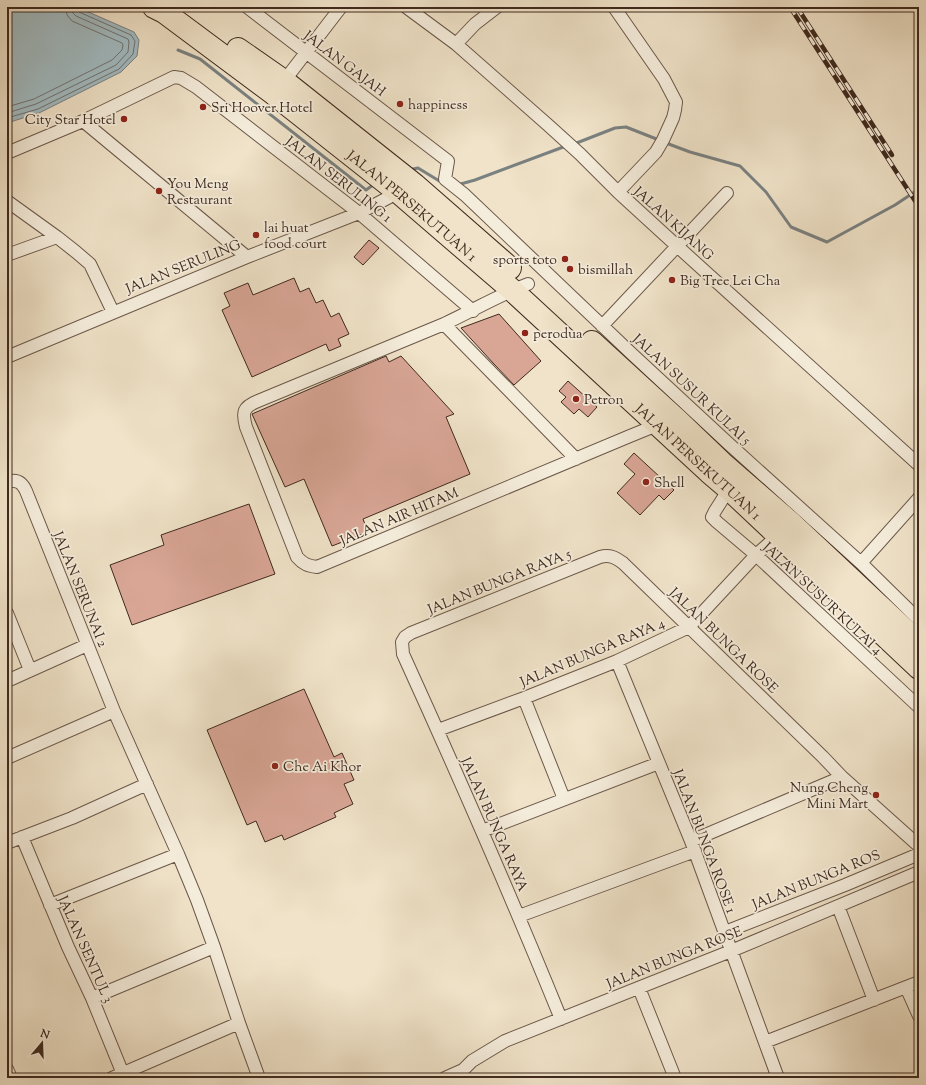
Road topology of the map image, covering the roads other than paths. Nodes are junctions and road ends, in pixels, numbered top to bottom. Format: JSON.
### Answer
{"nodes":[{"id":1,"x":154,"y":7,"type":"edge"},
{"id":2,"x":180,"y":7,"type":"edge"},
{"id":3,"x":247,"y":7,"type":"edge"},
{"id":4,"x":341,"y":7,"type":"edge"},
{"id":5,"x":406,"y":7,"type":"edge"},
{"id":6,"x":497,"y":7,"type":"edge"},
{"id":7,"x":614,"y":7,"type":"edge"},
{"id":8,"x":456,"y":44,"type":"junction"},
{"id":9,"x":306,"y":52,"type":"junction"},
{"id":10,"x":279,"y":88,"type":"junction"},
{"id":11,"x":83,"y":121,"type":"junction"},
{"id":12,"x":7,"y":153,"type":"edge"},
{"id":13,"x":444,"y":178,"type":"joint"},
{"id":14,"x":407,"y":189,"type":"junction"},
{"id":15,"x":618,"y":192,"type":"junction"},
{"id":16,"x":727,"y":193,"type":"dead end"},
{"id":17,"x":7,"y":201,"type":"edge"},
{"id":18,"x":359,"y":213,"type":"junction"},
{"id":19,"x":57,"y":237,"type":"junction"},
{"id":20,"x":677,"y":246,"type":"junction"},
{"id":21,"x":7,"y":255,"type":"edge"},
{"id":22,"x":247,"y":256,"type":"junction"},
{"id":23,"x":520,"y":287,"type":"junction"},
{"id":24,"x":473,"y":311,"type":"junction"},
{"id":25,"x":113,"y":312,"type":"junction"},
{"id":26,"x":444,"y":324,"type":"junction"},
{"id":27,"x":602,"y":326,"type":"junction"},
{"id":28,"x":7,"y":356,"type":"edge"},
{"id":29,"x":666,"y":421,"type":"junction"},
{"id":30,"x":576,"y":459,"type":"junction"},
{"id":31,"x":919,"y":465,"type":"edge"},
{"id":32,"x":12,"y":481,"type":"edge"},
{"id":33,"x":729,"y":489,"type":"junction"},
{"id":34,"x":919,"y":498,"type":"edge"},
{"id":35,"x":785,"y":529,"type":"junction"},
{"id":36,"x":756,"y":555,"type":"junction"},
{"id":37,"x":611,"y":556,"type":"joint"},
{"id":38,"x":861,"y":563,"type":"junction"},
{"id":39,"x":7,"y":613,"type":"edge"},
{"id":40,"x":919,"y":620,"type":"edge"},
{"id":41,"x":689,"y":627,"type":"junction"},
{"id":42,"x":402,"y":642,"type":"joint"},
{"id":43,"x":919,"y":644,"type":"edge"},
{"id":44,"x":87,"y":645,"type":"junction"},
{"id":45,"x":617,"y":661,"type":"junction"},
{"id":46,"x":919,"y":668,"type":"edge"},
{"id":47,"x":30,"y":670,"type":"junction"},
{"id":48,"x":7,"y":681,"type":"edge"},
{"id":49,"x":524,"y":698,"type":"junction"},
{"id":50,"x":919,"y":707,"type":"edge"},
{"id":51,"x":114,"y":711,"type":"junction"},
{"id":52,"x":438,"y":730,"type":"junction"},
{"id":53,"x":7,"y":758,"type":"edge"},
{"id":54,"x":659,"y":763,"type":"junction"},
{"id":55,"x":842,"y":777,"type":"junction"},
{"id":56,"x":147,"y":784,"type":"junction"},
{"id":57,"x":564,"y":799,"type":"junction"},
{"id":58,"x":482,"y":831,"type":"junction"},
{"id":59,"x":22,"y":836,"type":"junction"},
{"id":60,"x":7,"y":843,"type":"edge"},
{"id":61,"x":693,"y":846,"type":"junction"},
{"id":62,"x":919,"y":846,"type":"edge"},
{"id":63,"x":178,"y":854,"type":"junction"},
{"id":64,"x":919,"y":854,"type":"edge"},
{"id":65,"x":919,"y":872,"type":"edge"},
{"id":66,"x":50,"y":905,"type":"junction"},
{"id":67,"x":838,"y":906,"type":"junction"},
{"id":68,"x":519,"y":916,"type":"junction"},
{"id":69,"x":725,"y":932,"type":"junction"},
{"id":70,"x":214,"y":947,"type":"junction"},
{"id":71,"x":732,"y":951,"type":"junction"},
{"id":72,"x":919,"y":982,"type":"edge"},
{"id":73,"x":906,"y":986,"type":"junction"},
{"id":74,"x":639,"y":988,"type":"junction"},
{"id":75,"x":92,"y":998,"type":"junction"},
{"id":76,"x":874,"y":1000,"type":"junction"},
{"id":77,"x":919,"y":1016,"type":"edge"},
{"id":78,"x":561,"y":1019,"type":"junction"},
{"id":79,"x":239,"y":1023,"type":"junction"},
{"id":80,"x":765,"y":1042,"type":"junction"},
{"id":81,"x":7,"y":1069,"type":"edge"},
{"id":82,"x":465,"y":1074,"type":"edge"},
{"id":83,"x":118,"y":1076,"type":"edge"},
{"id":84,"x":11,"y":1078,"type":"edge"},
{"id":85,"x":259,"y":1078,"type":"edge"},
{"id":86,"x":445,"y":1078,"type":"edge"},
{"id":87,"x":675,"y":1078,"type":"edge"},
{"id":88,"x":778,"y":1078,"type":"edge"}],
"edges":[{"from":1,"to":10,"type":"highway","name":"JALAN PERSEKUTUAN 1"},
{"from":2,"to":10,"type":"highway","name":"JALAN PERSEKUTUAN 1"},
{"from":3,"to":9,"type":"street","name":"JALAN GAJAH"},
{"from":4,"to":9,"type":"street"},
{"from":5,"to":8,"type":"street","name":"JALAN KIJANG"},
{"from":6,"to":8,"type":"street"},
{"from":7,"to":15,"type":"street"},
{"from":8,"to":15,"type":"street","name":"JALAN KIJANG"},
{"from":9,"to":10,"type":"street"},
{"from":9,"to":13,"type":"street","name":"JALAN GAJAH"},
{"from":10,"to":14,"type":"highway","name":"JALAN PERSEKUTUAN 1"},
{"from":11,"to":12,"type":"street"},
{"from":11,"to":18,"type":"street","name":"JALAN SERULING 1"},
{"from":11,"to":22,"type":"street"},
{"from":13,"to":27,"type":"street","name":"JALAN SUSUR KULAI 5"},
{"from":14,"to":18,"type":"street","name":"JALAN SERULING"},
{"from":14,"to":23,"type":"highway","name":"JALAN PERSEKUTUAN 1"},
{"from":15,"to":20,"type":"street","name":"JALAN KIJANG"},
{"from":16,"to":20,"type":"street"},
{"from":17,"to":19,"type":"street"},
{"from":18,"to":22,"type":"street","name":"JALAN SERULING"},
{"from":18,"to":24,"type":"street","name":"JALAN SERULING 1"},
{"from":19,"to":21,"type":"street"},
{"from":19,"to":25,"type":"street"},
{"from":20,"to":27,"type":"street"},
{"from":20,"to":31,"type":"street","name":"JALAN KIJANG"},
{"from":22,"to":25,"type":"street","name":"JALAN SERULING"},
{"from":23,"to":24,"type":"street"},
{"from":23,"to":29,"type":"highway","name":"JALAN PERSEKUTUAN 1"},
{"from":24,"to":26,"type":"street"},
{"from":25,"to":28,"type":"street","name":"JALAN SERULING"},
{"from":26,"to":30,"type":"street"},
{"from":26,"to":30,"type":"street","name":"JALAN AIR HITAM"},
{"from":27,"to":38,"type":"street","name":"JALAN SUSUR KULAI 5"},
{"from":29,"to":30,"type":"street","name":"JALAN AIR HITAM"},
{"from":29,"to":33,"type":"highway","name":"JALAN PERSEKUTUAN 1"},
{"from":29,"to":35,"type":"highway","name":"JALAN PERSEKUTUAN 1"},
{"from":32,"to":44,"type":"street","name":"JALAN SERUNAI 2"},
{"from":33,"to":35,"type":"highway","name":"JALAN PERSEKUTUAN 1"},
{"from":33,"to":36,"type":"street","name":"JALAN SUSUR KULAI 4"},
{"from":34,"to":38,"type":"street"},
{"from":35,"to":36,"type":"street","name":"JALAN BUNGA RAYA 4"},
{"from":35,"to":43,"type":"highway","name":"JALAN PERSEKUTUAN 1"},
{"from":35,"to":46,"type":"highway","name":"JALAN PERSEKUTUAN 1"},
{"from":36,"to":41,"type":"street","name":"JALAN BUNGA RAYA 4"},
{"from":36,"to":50,"type":"street","name":"JALAN SUSUR KULAI 4"},
{"from":37,"to":41,"type":"street","name":"JALAN BUNGA ROSE"},
{"from":37,"to":42,"type":"street","name":"JALAN BUNGA RAYA 5"},
{"from":38,"to":40,"type":"street","name":"JALAN SUSUR KULAI 5"},
{"from":39,"to":47,"type":"street"},
{"from":41,"to":45,"type":"street","name":"JALAN BUNGA RAYA 4"},
{"from":41,"to":55,"type":"street","name":"JALAN BUNGA ROSE"},
{"from":42,"to":52,"type":"street","name":"JALAN BUNGA RAYA"},
{"from":44,"to":47,"type":"street"},
{"from":44,"to":51,"type":"street","name":"JALAN SERUNAI 2"},
{"from":45,"to":49,"type":"street","name":"JALAN BUNGA RAYA 4"},
{"from":45,"to":54,"type":"street","name":"JALAN BUNGA ROSE 1"},
{"from":47,"to":48,"type":"street"},
{"from":49,"to":52,"type":"street","name":"JALAN BUNGA RAYA 4"},
{"from":49,"to":57,"type":"street"},
{"from":51,"to":53,"type":"street"},
{"from":51,"to":56,"type":"street","name":"JALAN SERUNAI 2"},
{"from":52,"to":58,"type":"street","name":"JALAN BUNGA RAYA"},
{"from":54,"to":57,"type":"street"},
{"from":54,"to":61,"type":"street","name":"JALAN BUNGA ROSE 1"},
{"from":55,"to":61,"type":"street"},
{"from":55,"to":62,"type":"street","name":"JALAN BUNGA ROSE"},
{"from":56,"to":59,"type":"street"},
{"from":56,"to":63,"type":"street","name":"JALAN SERUNAI 2"},
{"from":57,"to":58,"type":"street"},
{"from":58,"to":68,"type":"street","name":"JALAN BUNGA RAYA"},
{"from":59,"to":60,"type":"street"},
{"from":59,"to":66,"type":"street","name":"JALAN SENTUL 3"},
{"from":61,"to":68,"type":"street"},
{"from":61,"to":69,"type":"street","name":"JALAN BUNGA ROSE 1"},
{"from":63,"to":66,"type":"street"},
{"from":63,"to":70,"type":"street","name":"JALAN SERUNAI 2"},
{"from":64,"to":69,"type":"street","name":"JALAN BUNGA ROS"},
{"from":65,"to":67,"type":"street","name":"JALAN BUNGA ROSE"},
{"from":66,"to":75,"type":"street","name":"JALAN SENTUL 3"},
{"from":67,"to":71,"type":"street","name":"JALAN BUNGA ROSE"},
{"from":67,"to":76,"type":"street"},
{"from":68,"to":78,"type":"street","name":"JALAN BUNGA RAYA"},
{"from":69,"to":71,"type":"street","name":"JALAN BUNGA ROSE 1"},
{"from":70,"to":75,"type":"street"},
{"from":70,"to":79,"type":"street","name":"JALAN SERUNAI 2"},
{"from":71,"to":74,"type":"street","name":"JALAN BUNGA ROSE"},
{"from":71,"to":80,"type":"street","name":"JALAN BUNGA ROSE 1"},
{"from":72,"to":73,"type":"street"},
{"from":73,"to":76,"type":"street"},
{"from":73,"to":77,"type":"street"},
{"from":74,"to":78,"type":"street","name":"JALAN BUNGA ROSE"},
{"from":74,"to":87,"type":"street"},
{"from":75,"to":83,"type":"street","name":"JALAN SENTUL 3"},
{"from":76,"to":80,"type":"street"},
{"from":78,"to":82,"type":"street","name":"JALAN BUNGA ROSE"},
{"from":79,"to":83,"type":"street"},
{"from":79,"to":85,"type":"street","name":"JALAN SERUNAI 2"},
{"from":80,"to":88,"type":"street","name":"JALAN BUNGA ROSE 1"},
{"from":81,"to":84,"type":"street"},
{"from":82,"to":86,"type":"street","name":"JALAN BUNGA ROSE"}]}
